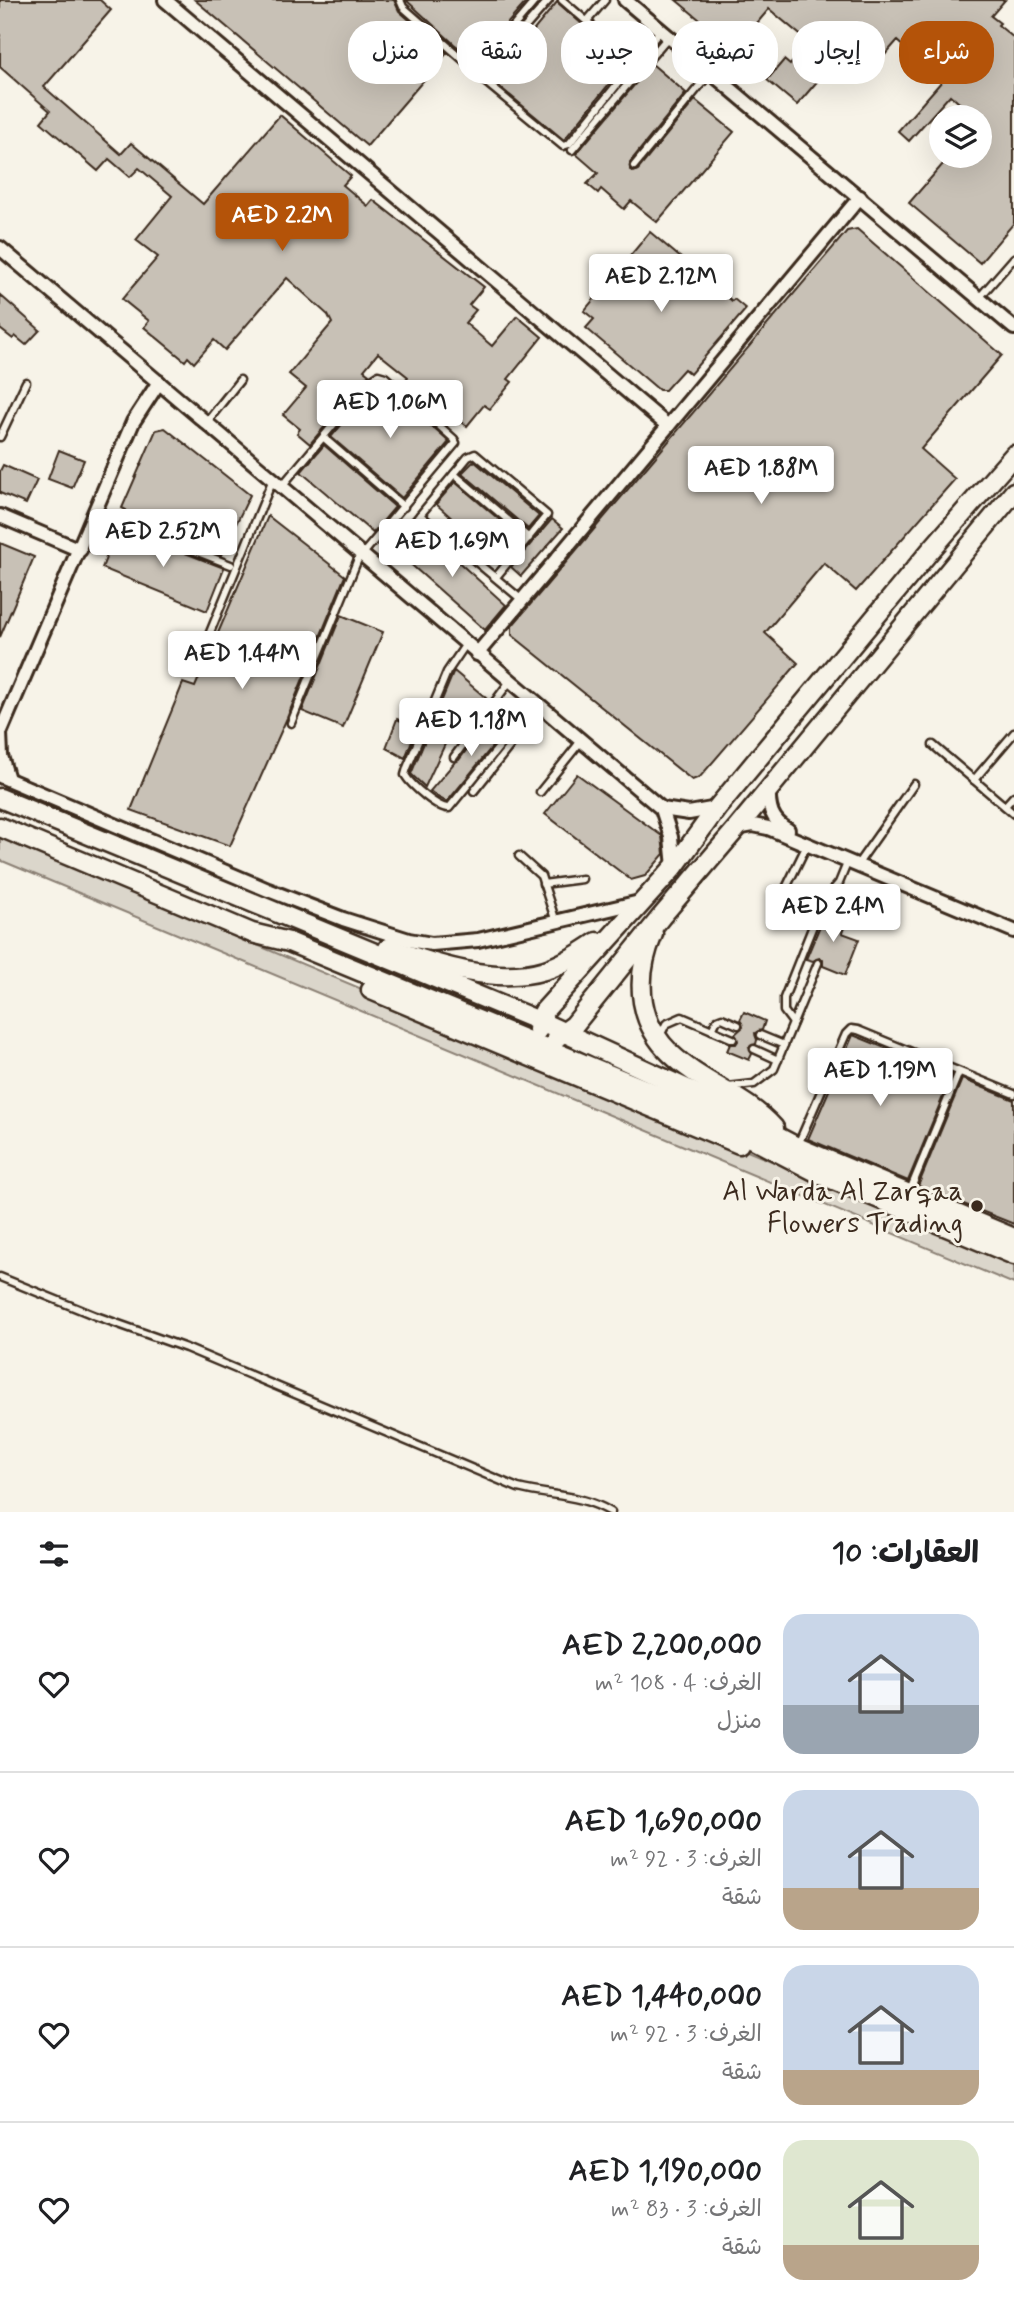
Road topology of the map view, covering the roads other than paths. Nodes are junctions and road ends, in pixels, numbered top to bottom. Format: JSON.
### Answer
{"nodes":[{"id":1,"x":165,"y":0,"type":"edge"},
{"id":2,"x":400,"y":0,"type":"edge"},
{"id":3,"x":536,"y":0,"type":"edge"},
{"id":4,"x":549,"y":0,"type":"edge"},
{"id":5,"x":562,"y":0,"type":"edge"},
{"id":6,"x":605,"y":0,"type":"edge"},
{"id":7,"x":625,"y":0,"type":"edge"},
{"id":8,"x":586,"y":21,"type":"joint"},
{"id":9,"x":666,"y":33,"type":"junction"},
{"id":10,"x":672,"y":38,"type":"edge"},
{"id":11,"x":658,"y":41,"type":"edge"},
{"id":12,"x":618,"y":84,"type":"edge"},
{"id":13,"x":700,"y":84,"type":"edge"},
{"id":14,"x":726,"y":84,"type":"edge"},
{"id":15,"x":572,"y":150,"type":"dead end"},
{"id":16,"x":634,"y":166,"type":"dead end"},
{"id":17,"x":860,"y":197,"type":"junction"},
{"id":18,"x":0,"y":248,"type":"edge"},
{"id":19,"x":1014,"y":258,"type":"edge"},
{"id":20,"x":979,"y":298,"type":"junction"},
{"id":21,"x":1014,"y":328,"type":"edge"},
{"id":22,"x":240,"y":380,"type":"dead end"},
{"id":23,"x":26,"y":382,"type":"dead end"},
{"id":24,"x":159,"y":382,"type":"junction"},
{"id":25,"x":206,"y":423,"type":"junction"},
{"id":26,"x":668,"y":426,"type":"junction"},
{"id":27,"x":0,"y":437,"type":"edge"},
{"id":28,"x":324,"y":438,"type":"junction"},
{"id":29,"x":1014,"y":455,"type":"edge"},
{"id":30,"x":454,"y":474,"type":"junction"},
{"id":31,"x":277,"y":483,"type":"junction"},
{"id":32,"x":1014,"y":492,"type":"edge"},
{"id":33,"x":404,"y":506,"type":"junction"},
{"id":34,"x":95,"y":512,"type":"junction"},
{"id":35,"x":420,"y":515,"type":"junction"},
{"id":36,"x":0,"y":516,"type":"edge"},
{"id":37,"x":529,"y":538,"type":"junction"},
{"id":38,"x":80,"y":550,"type":"junction"},
{"id":39,"x":361,"y":554,"type":"junction"},
{"id":40,"x":231,"y":565,"type":"dead end"},
{"id":41,"x":376,"y":568,"type":"junction"},
{"id":42,"x":496,"y":578,"type":"junction"},
{"id":43,"x":522,"y":600,"type":"junction"},
{"id":44,"x":466,"y":644,"type":"junction"},
{"id":45,"x":477,"y":654,"type":"junction"},
{"id":46,"x":197,"y":664,"type":"dead end"},
{"id":47,"x":510,"y":681,"type":"junction"},
{"id":48,"x":538,"y":705,"type":"junction"},
{"id":49,"x":290,"y":723,"type":"dead end"},
{"id":50,"x":0,"y":733,"type":"edge"},
{"id":51,"x":1014,"y":733,"type":"edge"},
{"id":52,"x":581,"y":741,"type":"junction"},
{"id":53,"x":933,"y":745,"type":"dead end"},
{"id":54,"x":454,"y":757,"type":"dead end"},
{"id":55,"x":4,"y":777,"type":"edge"},
{"id":56,"x":974,"y":780,"type":"junction"},
{"id":57,"x":914,"y":783,"type":"dead end"},
{"id":58,"x":769,"y":788,"type":"junction"},
{"id":59,"x":474,"y":791,"type":"dead end"},
{"id":60,"x":540,"y":792,"type":"dead end"},
{"id":61,"x":1014,"y":796,"type":"edge"},
{"id":62,"x":0,"y":798,"type":"edge"},
{"id":63,"x":1005,"y":806,"type":"junction"},
{"id":64,"x":717,"y":808,"type":"junction"},
{"id":65,"x":662,"y":809,"type":"junction"},
{"id":66,"x":1014,"y":814,"type":"edge"},
{"id":67,"x":0,"y":827,"type":"edge"},
{"id":68,"x":737,"y":828,"type":"junction"},
{"id":69,"x":805,"y":842,"type":"junction"},
{"id":70,"x":519,"y":856,"type":"dead end"},
{"id":71,"x":852,"y":863,"type":"junction"},
{"id":72,"x":674,"y":867,"type":"junction"},
{"id":73,"x":582,"y":879,"type":"dead end"},
{"id":74,"x":543,"y":884,"type":"junction"},
{"id":75,"x":785,"y":890,"type":"dead end"},
{"id":76,"x":834,"y":890,"type":"junction"},
{"id":77,"x":846,"y":895,"type":"junction"},
{"id":78,"x":645,"y":901,"type":"junction"},
{"id":79,"x":877,"y":907,"type":"dead end"},
{"id":80,"x":261,"y":908,"type":"junction"},
{"id":81,"x":838,"y":913,"type":"dead end"},
{"id":82,"x":629,"y":917,"type":"junction"},
{"id":83,"x":661,"y":917,"type":"junction"},
{"id":84,"x":556,"y":922,"type":"junction"},
{"id":85,"x":1014,"y":931,"type":"edge"},
{"id":86,"x":252,"y":933,"type":"junction"},
{"id":87,"x":818,"y":963,"type":"dead end"},
{"id":88,"x":539,"y":1021,"type":"junction"},
{"id":89,"x":793,"y":1023,"type":"junction"},
{"id":90,"x":738,"y":1025,"type":"dead end"},
{"id":91,"x":712,"y":1030,"type":"junction"},
{"id":92,"x":565,"y":1033,"type":"junction"},
{"id":93,"x":760,"y":1035,"type":"dead end"},
{"id":94,"x":733,"y":1039,"type":"dead end"},
{"id":95,"x":659,"y":1041,"type":"junction"},
{"id":96,"x":540,"y":1043,"type":"junction"},
{"id":97,"x":784,"y":1045,"type":"junction"},
{"id":98,"x":754,"y":1049,"type":"dead end"},
{"id":99,"x":778,"y":1060,"type":"junction"},
{"id":100,"x":960,"y":1072,"type":"junction"},
{"id":101,"x":717,"y":1087,"type":"junction"},
{"id":102,"x":1014,"y":1094,"type":"edge"},
{"id":103,"x":790,"y":1144,"type":"junction"},
{"id":104,"x":824,"y":1176,"type":"junction"},
{"id":105,"x":908,"y":1195,"type":"junction"},
{"id":106,"x":1014,"y":1238,"type":"edge"},
{"id":107,"x":1014,"y":1255,"type":"edge"},
{"id":108,"x":0,"y":1277,"type":"edge"},
{"id":109,"x":611,"y":1512,"type":"edge"}],
"edges":[{"from":1,"to":26,"type":"street"},
{"from":2,"to":3,"type":"lane"},
{"from":4,"to":12,"type":"lane"},
{"from":5,"to":8,"type":"lane"},
{"from":6,"to":8,"type":"lane"},
{"from":7,"to":9,"type":"street"},
{"from":9,"to":10,"type":"street"},
{"from":9,"to":11,"type":"lane"},
{"from":9,"to":15,"type":"lane"},
{"from":13,"to":16,"type":"lane"},
{"from":14,"to":17,"type":"street"},
{"from":17,"to":20,"type":"street"},
{"from":17,"to":26,"type":"street"},
{"from":18,"to":24,"type":"street"},
{"from":19,"to":20,"type":"lane"},
{"from":20,"to":21,"type":"street"},
{"from":22,"to":25,"type":"lane"},
{"from":23,"to":27,"type":"lane"},
{"from":24,"to":25,"type":"street"},
{"from":24,"to":34,"type":"street"},
{"from":25,"to":31,"type":"street"},
{"from":26,"to":43,"type":"street"},
{"from":28,"to":31,"type":"lane"},
{"from":28,"to":33,"type":"lane"},
{"from":28,"to":33,"type":"lane"},
{"from":29,"to":64,"type":"street"},
{"from":30,"to":35,"type":"lane"},
{"from":30,"to":37,"type":"lane"},
{"from":30,"to":37,"type":"lane"},
{"from":31,"to":39,"type":"street"},
{"from":31,"to":46,"type":"lane"},
{"from":32,"to":58,"type":"street"},
{"from":33,"to":39,"type":"lane"},
{"from":34,"to":38,"type":"street"},
{"from":34,"to":40,"type":"lane"},
{"from":35,"to":41,"type":"lane"},
{"from":35,"to":42,"type":"lane"},
{"from":36,"to":38,"type":"street"},
{"from":37,"to":42,"type":"lane"},
{"from":38,"to":50,"type":"street"},
{"from":39,"to":41,"type":"street"},
{"from":39,"to":49,"type":"lane"},
{"from":41,"to":44,"type":"street"},
{"from":42,"to":43,"type":"lane"},
{"from":43,"to":45,"type":"street"},
{"from":44,"to":45,"type":"street"},
{"from":44,"to":48,"type":"lane"},
{"from":45,"to":47,"type":"street"},
{"from":47,"to":48,"type":"street"},
{"from":47,"to":54,"type":"lane"},
{"from":48,"to":52,"type":"street"},
{"from":48,"to":59,"type":"lane"},
{"from":50,"to":55,"type":"street"},
{"from":51,"to":56,"type":"lane"},
{"from":52,"to":60,"type":"lane"},
{"from":52,"to":65,"type":"street"},
{"from":53,"to":56,"type":"lane"},
{"from":55,"to":84,"type":"street"},
{"from":56,"to":63,"type":"lane"},
{"from":57,"to":71,"type":"lane"},
{"from":58,"to":68,"type":"street"},
{"from":58,"to":69,"type":"street"},
{"from":61,"to":63,"type":"lane"},
{"from":62,"to":80,"type":"street"},
{"from":63,"to":66,"type":"lane"},
{"from":64,"to":65,"type":"street"},
{"from":64,"to":72,"type":"street"},
{"from":65,"to":72,"type":"street"},
{"from":67,"to":86,"type":"street"},
{"from":68,"to":69,"type":"street"},
{"from":68,"to":83,"type":"street"},
{"from":69,"to":71,"type":"street"},
{"from":69,"to":75,"type":"lane"},
{"from":70,"to":74,"type":"lane"},
{"from":71,"to":76,"type":"lane"},
{"from":71,"to":85,"type":"street"},
{"from":72,"to":78,"type":"street"},
{"from":73,"to":74,"type":"lane"},
{"from":74,"to":84,"type":"lane"},
{"from":76,"to":77,"type":"lane"},
{"from":76,"to":89,"type":"lane"},
{"from":77,"to":79,"type":"lane"},
{"from":77,"to":81,"type":"lane"},
{"from":78,"to":82,"type":"street"},
{"from":78,"to":84,"type":"street"},
{"from":80,"to":82,"type":"street"},
{"from":80,"to":88,"type":"street"},
{"from":82,"to":88,"type":"street"},
{"from":83,"to":92,"type":"street"},
{"from":83,"to":95,"type":"street"},
{"from":86,"to":96,"type":"street"},
{"from":86,"to":104,"type":"street"},
{"from":87,"to":89,"type":"lane"},
{"from":88,"to":92,"type":"street"},
{"from":88,"to":96,"type":"street"},
{"from":89,"to":97,"type":"lane"},
{"from":90,"to":91,"type":"lane"},
{"from":91,"to":94,"type":"lane"},
{"from":91,"to":95,"type":"lane"},
{"from":92,"to":96,"type":"street"},
{"from":92,"to":103,"type":"street"},
{"from":93,"to":97,"type":"lane"},
{"from":95,"to":101,"type":"street"},
{"from":96,"to":104,"type":"street"},
{"from":97,"to":99,"type":"lane"},
{"from":98,"to":99,"type":"lane"},
{"from":99,"to":101,"type":"lane"},
{"from":100,"to":102,"type":"lane"},
{"from":100,"to":103,"type":"lane"},
{"from":100,"to":105,"type":"lane"},
{"from":101,"to":103,"type":"street"},
{"from":103,"to":105,"type":"street"},
{"from":104,"to":107,"type":"street"},
{"from":105,"to":106,"type":"street"},
{"from":108,"to":109,"type":"lane"}]}
